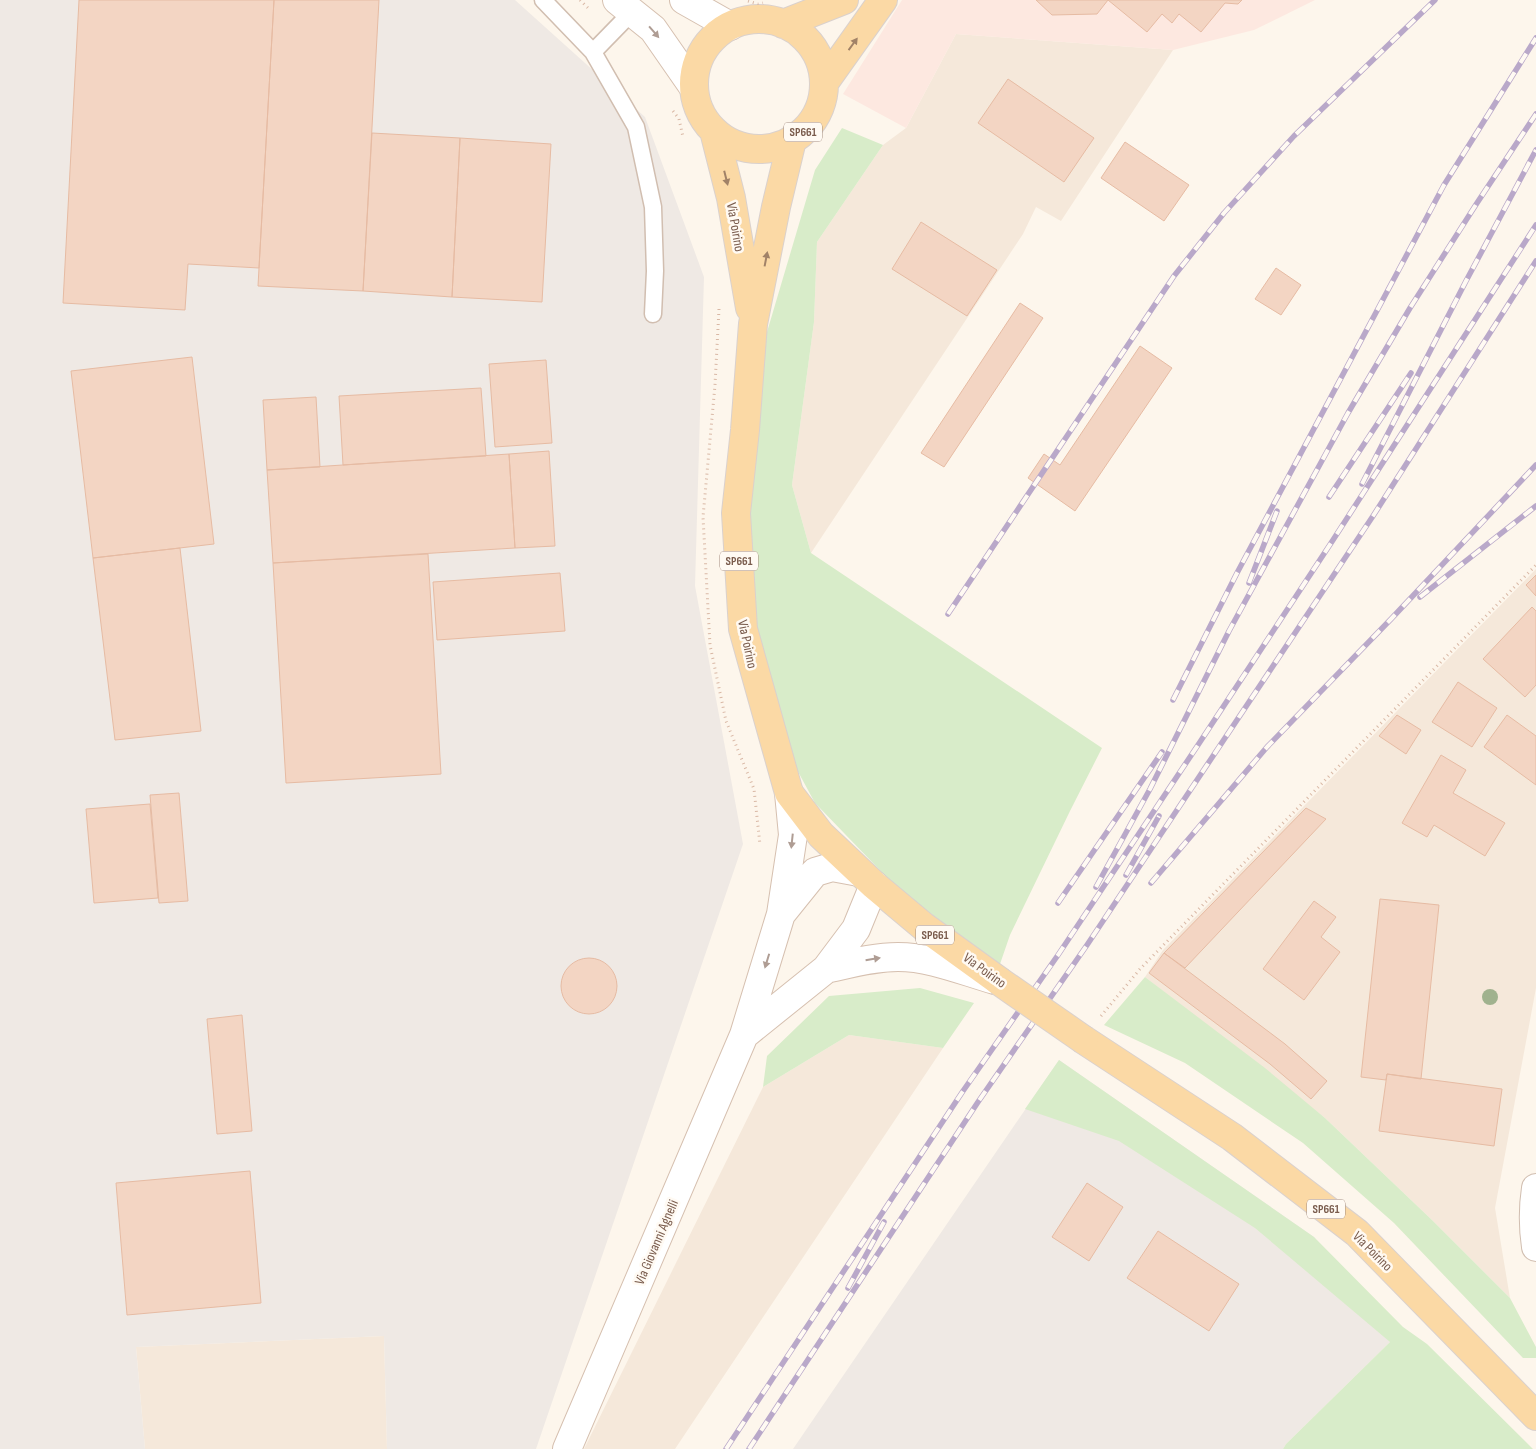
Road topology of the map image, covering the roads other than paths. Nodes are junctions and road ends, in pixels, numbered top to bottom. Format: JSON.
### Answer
{"nodes":[{"id":1,"x":543,"y":0,"type":"edge"},
{"id":2,"x":684,"y":0,"type":"edge"},
{"id":3,"x":844,"y":0,"type":"edge"},
{"id":4,"x":883,"y":0,"type":"edge"},
{"id":5,"x":624,"y":6,"type":"edge"},
{"id":6,"x":783,"y":24,"type":"junction"},
{"id":7,"x":730,"y":26,"type":"junction"},
{"id":8,"x":593,"y":52,"type":"junction"},
{"id":9,"x":824,"y":83,"type":"junction"},
{"id":10,"x":694,"y":88,"type":"junction"},
{"id":11,"x":714,"y":131,"type":"junction"},
{"id":12,"x":792,"y":140,"type":"junction"},
{"id":13,"x":653,"y":314,"type":"dead end"},
{"id":14,"x":753,"y":324,"type":"junction"},
{"id":15,"x":789,"y":793,"type":"junction"},
{"id":16,"x":867,"y":878,"type":"junction"},
{"id":17,"x":781,"y":914,"type":"junction"},
{"id":18,"x":826,"y":969,"type":"junction"},
{"id":19,"x":999,"y":981,"type":"junction"},
{"id":20,"x":744,"y":1034,"type":"junction"},
{"id":21,"x":1536,"y":1188,"type":"edge"},
{"id":22,"x":1536,"y":1248,"type":"edge"},
{"id":23,"x":1536,"y":1416,"type":"edge"},
{"id":24,"x":567,"y":1449,"type":"edge"}],
"edges":[{"from":1,"to":8,"type":"lane"},
{"from":2,"to":7,"type":"street"},
{"from":3,"to":6,"type":"main road"},
{"from":9,"to":4,"type":"main road","number":"SP661","one_way":true},
{"from":5,"to":8,"type":"lane"},
{"from":5,"to":10,"type":"street","name":"Via Poirino","one_way":true},
{"from":6,"to":7,"type":"main road","name":"Via Poirino","number":"SP661"},
{"from":6,"to":9,"type":"main road","name":"Via Poirino","number":"SP661"},
{"from":7,"to":10,"type":"main road","name":"Via Poirino","number":"SP661"},
{"from":8,"to":13,"type":"lane"},
{"from":9,"to":12,"type":"main road","name":"Via Poirino","number":"SP661"},
{"from":10,"to":11,"type":"main road","name":"Via Poirino","number":"SP661"},
{"from":11,"to":12,"type":"main road","name":"Via Poirino","number":"SP661"},
{"from":11,"to":14,"type":"main road","name":"Via Poirino","number":"SP661","one_way":true},
{"from":14,"to":12,"type":"main road","name":"Via Poirino","number":"SP661","one_way":true},
{"from":14,"to":15,"type":"main road","name":"Via Poirino","number":"SP661"},
{"from":15,"to":16,"type":"main road","name":"Via Poirino","number":"SP661"},
{"from":15,"to":17,"type":"street","one_way":true},
{"from":16,"to":17,"type":"street"},
{"from":16,"to":18,"type":"street"},
{"from":16,"to":19,"type":"main road","name":"Via Poirino","number":"SP661"},
{"from":17,"to":20,"type":"street","name":"Via Giovanni Agnelli","one_way":true},
{"from":18,"to":19,"type":"street","one_way":true},
{"from":18,"to":20,"type":"street"},
{"from":19,"to":23,"type":"main road","name":"Via Poirino","number":"SP661","bridge":true},
{"from":20,"to":24,"type":"street","name":"Via Giovanni Agnelli"},
{"from":21,"to":22,"type":"street"}]}
